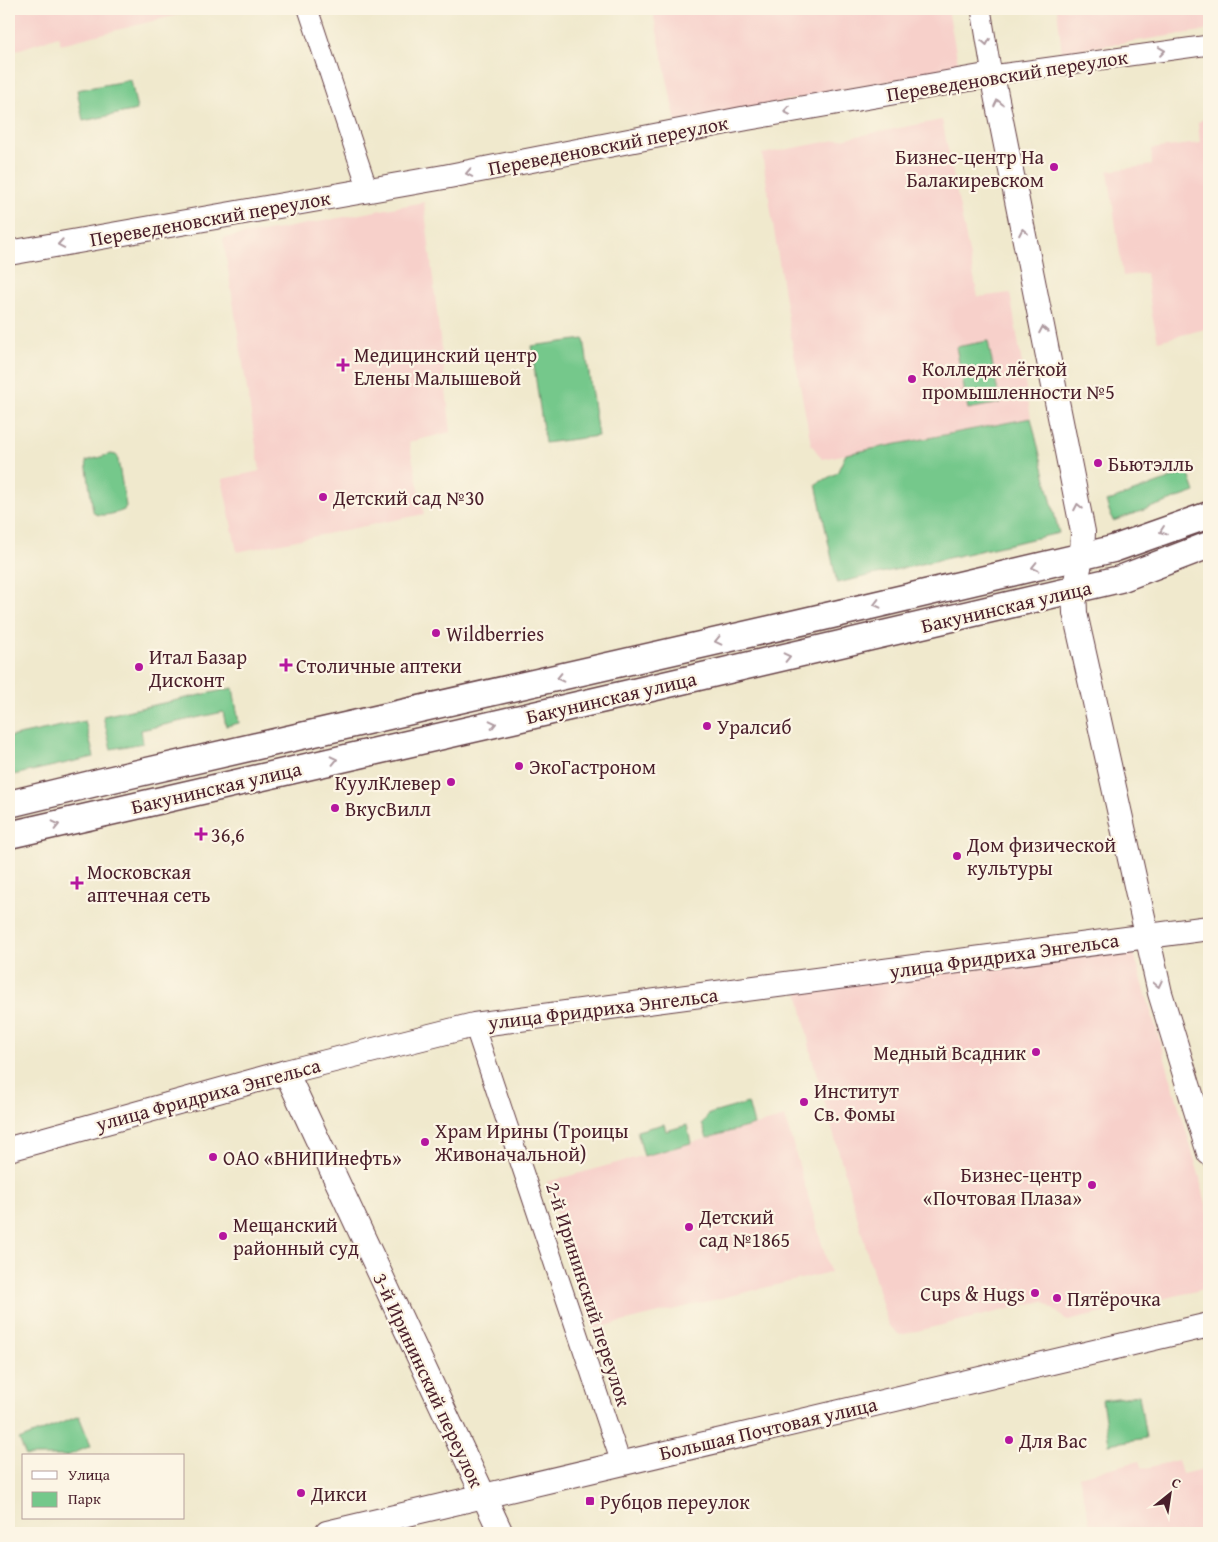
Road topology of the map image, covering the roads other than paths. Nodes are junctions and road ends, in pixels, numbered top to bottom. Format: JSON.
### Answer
{"nodes":[{"id":1,"x":308,"y":9,"type":"edge"},
{"id":2,"x":981,"y":9,"type":"edge"},
{"id":3,"x":1209,"y":45,"type":"edge"},
{"id":4,"x":992,"y":75,"type":"junction"},
{"id":5,"x":368,"y":190,"type":"junction"},
{"id":6,"x":9,"y":253,"type":"edge"},
{"id":7,"x":1209,"y":515,"type":"edge"},
{"id":8,"x":1209,"y":545,"type":"edge"},
{"id":9,"x":1082,"y":555,"type":"junction"},
{"id":10,"x":1074,"y":589,"type":"junction"},
{"id":11,"x":9,"y":804,"type":"edge"},
{"id":12,"x":9,"y":835,"type":"edge"},
{"id":13,"x":1209,"y":928,"type":"edge"},
{"id":14,"x":1148,"y":936,"type":"junction"},
{"id":15,"x":474,"y":1025,"type":"junction"},
{"id":16,"x":286,"y":1072,"type":"junction"},
{"id":17,"x":9,"y":1149,"type":"edge"},
{"id":18,"x":1209,"y":1153,"type":"edge"},
{"id":19,"x":1209,"y":1325,"type":"edge"},
{"id":20,"x":621,"y":1463,"type":"junction"},
{"id":21,"x":483,"y":1496,"type":"junction"},
{"id":22,"x":327,"y":1533,"type":"edge"},
{"id":23,"x":501,"y":1533,"type":"edge"}],
"edges":[{"from":1,"to":5,"type":"street"},
{"from":2,"to":4,"type":"street","one_way":true},
{"from":4,"to":3,"type":"street","name":"Переведеновский переулок","one_way":true},
{"from":4,"to":5,"type":"street","name":"Переведеновский переулок","one_way":true},
{"from":9,"to":4,"type":"street","one_way":true},
{"from":5,"to":6,"type":"street","name":"Переведеновский переулок","one_way":true},
{"from":7,"to":9,"type":"main road","name":"Бакунинская улица","one_way":true},
{"from":8,"to":10,"type":"main road","name":"Бакунинская улица"},
{"from":9,"to":10,"type":"street"},
{"from":9,"to":11,"type":"main road","name":"Бакунинская улица","one_way":true},
{"from":12,"to":10,"type":"main road","name":"Бакунинская улица","one_way":true},
{"from":10,"to":14,"type":"street"},
{"from":13,"to":14,"type":"street","name":"улица Фридриха Энгельса"},
{"from":14,"to":15,"type":"street","name":"улица Фридриха Энгельса"},
{"from":14,"to":18,"type":"street","one_way":true},
{"from":15,"to":16,"type":"street","name":"улица Фридриха Энгельса"},
{"from":15,"to":20,"type":"street","name":"2-й Ирининский переулок"},
{"from":16,"to":17,"type":"street","name":"улица Фридриха Энгельса"},
{"from":16,"to":21,"type":"street","name":"3-й Ирининский переулок"},
{"from":19,"to":20,"type":"street","name":"Большая Почтовая улица"},
{"from":20,"to":21,"type":"street","name":"Большая Почтовая улица"},
{"from":21,"to":22,"type":"street","name":"Большая Почтовая улица"},
{"from":21,"to":23,"type":"street"}]}
